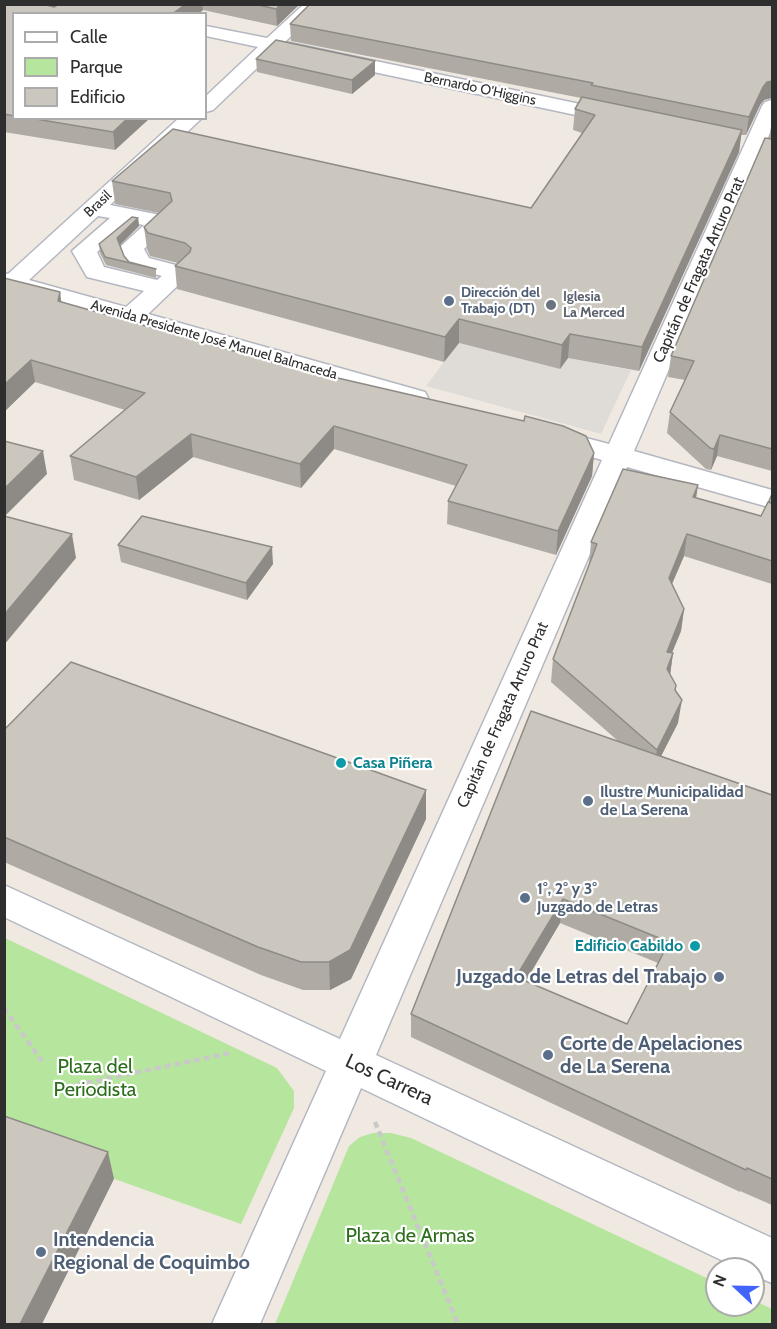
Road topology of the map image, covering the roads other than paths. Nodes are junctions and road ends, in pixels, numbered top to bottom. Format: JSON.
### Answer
{"nodes":[{"id":1,"x":315,"y":4,"type":"edge"},
{"id":2,"x":207,"y":31,"type":"edge"},
{"id":3,"x":272,"y":44,"type":"junction"},
{"id":4,"x":207,"y":105,"type":"edge"},
{"id":5,"x":772,"y":106,"type":"edge"},
{"id":6,"x":190,"y":120,"type":"edge"},
{"id":7,"x":641,"y":123,"type":"edge"},
{"id":8,"x":754,"y":147,"type":"edge"},
{"id":9,"x":94,"y":208,"type":"junction"},
{"id":10,"x":127,"y":215,"type":"junction"},
{"id":11,"x":41,"y":257,"type":"junction"},
{"id":12,"x":88,"y":260,"type":"junction"},
{"id":13,"x":7,"y":284,"type":"edge"},
{"id":14,"x":162,"y":288,"type":"junction"},
{"id":15,"x":42,"y":291,"type":"junction"},
{"id":16,"x":131,"y":316,"type":"junction"},
{"id":17,"x":427,"y":402,"type":"edge"},
{"id":18,"x":528,"y":430,"type":"edge"},
{"id":19,"x":618,"y":455,"type":"junction"},
{"id":20,"x":772,"y":498,"type":"edge"},
{"id":21,"x":4,"y":900,"type":"edge"},
{"id":22,"x":351,"y":1062,"type":"junction"},
{"id":23,"x":772,"y":1261,"type":"edge"},
{"id":24,"x":236,"y":1324,"type":"edge"}],
"edges":[{"from":1,"to":3,"type":"street"},
{"from":2,"to":3,"type":"street","name":"Bernardo O'Higgins"},
{"from":3,"to":4,"type":"street"},
{"from":3,"to":7,"type":"street","name":"Bernardo O'Higgins"},
{"from":5,"to":8,"type":"street","name":"Capitán de Fragata Arturo Prat"},
{"from":6,"to":9,"type":"street","name":"Brasil"},
{"from":8,"to":19,"type":"street","name":"Capitán de Fragata Arturo Prat"},
{"from":9,"to":10,"type":"street"},
{"from":9,"to":11,"type":"street","name":"Brasil"},
{"from":10,"to":12,"type":"street"},
{"from":10,"to":14,"type":"street"},
{"from":11,"to":12,"type":"street"},
{"from":11,"to":13,"type":"street","name":"Brasil"},
{"from":12,"to":14,"type":"street"},
{"from":12,"to":15,"type":"street"},
{"from":13,"to":15,"type":"street","name":"Avenida Presidente José Manuel Balmaceda"},
{"from":14,"to":16,"type":"street"},
{"from":15,"to":16,"type":"street","name":"Avenida Presidente José Manuel Balmaceda"},
{"from":16,"to":17,"type":"street","name":"Avenida Presidente José Manuel Balmaceda"},
{"from":18,"to":19,"type":"street"},
{"from":19,"to":20,"type":"street"},
{"from":19,"to":22,"type":"street","name":"Capitán de Fragata Arturo Prat"},
{"from":21,"to":22,"type":"street","name":"Los Carrera"},
{"from":22,"to":23,"type":"street","name":"Los Carrera"},
{"from":22,"to":24,"type":"street","name":"Capitán de Fragata Arturo Prat"}]}
